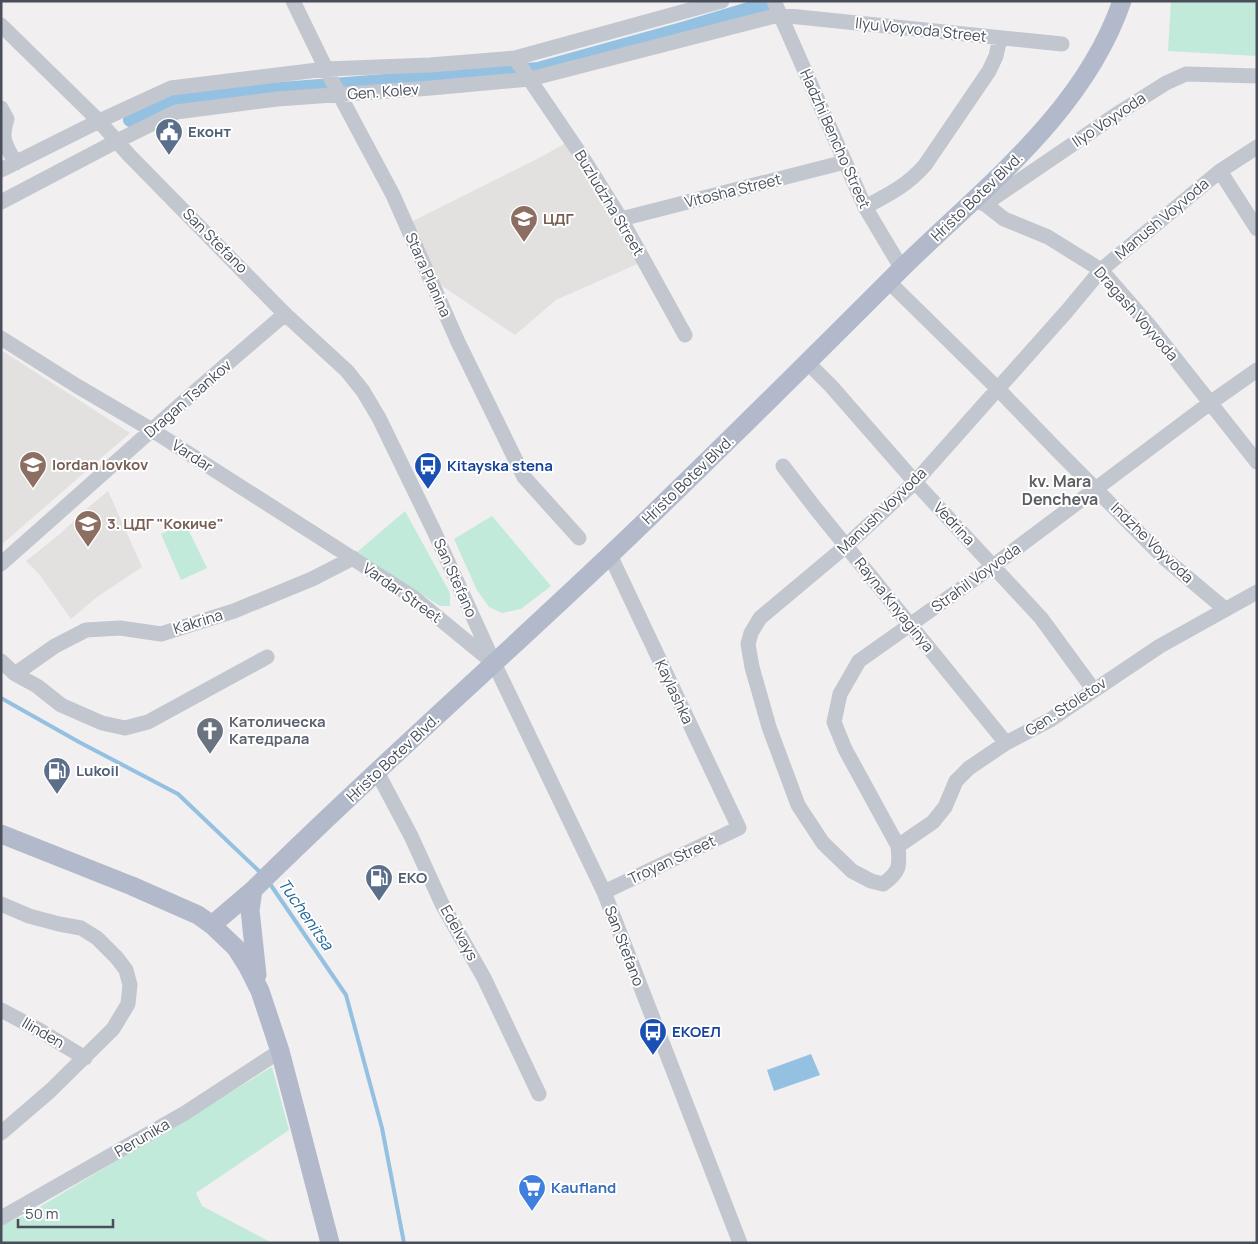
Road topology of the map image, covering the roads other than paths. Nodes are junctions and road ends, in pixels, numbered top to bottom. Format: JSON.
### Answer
{"nodes":[{"id":1,"x":293,"y":1,"type":"edge"},
{"id":2,"x":722,"y":1,"type":"edge"},
{"id":3,"x":1122,"y":1,"type":"edge"},
{"id":4,"x":776,"y":8,"type":"edge"},
{"id":5,"x":1,"y":25,"type":"edge"},
{"id":6,"x":1000,"y":38,"type":"junction"},
{"id":7,"x":1062,"y":44,"type":"dead end"},
{"id":8,"x":523,"y":69,"type":"junction"},
{"id":9,"x":328,"y":73,"type":"junction"},
{"id":10,"x":1257,"y":76,"type":"edge"},
{"id":11,"x":339,"y":93,"type":"junction"},
{"id":12,"x":1,"y":108,"type":"edge"},
{"id":13,"x":99,"y":121,"type":"junction"},
{"id":14,"x":117,"y":141,"type":"junction"},
{"id":15,"x":1257,"y":147,"type":"edge"},
{"id":16,"x":845,"y":162,"type":"junction"},
{"id":17,"x":16,"y":163,"type":"junction"},
{"id":18,"x":1,"y":170,"type":"edge"},
{"id":19,"x":1220,"y":171,"type":"junction"},
{"id":20,"x":1,"y":202,"type":"edge"},
{"id":21,"x":980,"y":202,"type":"junction"},
{"id":22,"x":866,"y":207,"type":"junction"},
{"id":23,"x":621,"y":219,"type":"junction"},
{"id":24,"x":1257,"y":229,"type":"edge"},
{"id":25,"x":1101,"y":270,"type":"junction"},
{"id":26,"x":896,"y":275,"type":"junction"},
{"id":27,"x":286,"y":314,"type":"junction"},
{"id":28,"x":684,"y":335,"type":"dead end"},
{"id":29,"x":1,"y":338,"type":"edge"},
{"id":30,"x":808,"y":363,"type":"junction"},
{"id":31,"x":1257,"y":370,"type":"edge"},
{"id":32,"x":998,"y":389,"type":"junction"},
{"id":33,"x":1210,"y":403,"type":"junction"},
{"id":34,"x":152,"y":430,"type":"junction"},
{"id":35,"x":1257,"y":462,"type":"edge"},
{"id":36,"x":783,"y":466,"type":"dead end"},
{"id":37,"x":915,"y":482,"type":"junction"},
{"id":38,"x":1097,"y":490,"type":"junction"},
{"id":39,"x":579,"y":538,"type":"dead end"},
{"id":40,"x":846,"y":546,"type":"junction"},
{"id":41,"x":610,"y":555,"type":"junction"},
{"id":42,"x":353,"y":558,"type":"junction"},
{"id":43,"x":1,"y":564,"type":"edge"},
{"id":44,"x":993,"y":566,"type":"junction"},
{"id":45,"x":1257,"y":592,"type":"edge"},
{"id":46,"x":1224,"y":609,"type":"junction"},
{"id":47,"x":910,"y":625,"type":"junction"},
{"id":48,"x":267,"y":657,"type":"dead end"},
{"id":49,"x":1,"y":661,"type":"edge"},
{"id":50,"x":494,"y":663,"type":"junction"},
{"id":51,"x":15,"y":674,"type":"junction"},
{"id":52,"x":1093,"y":689,"type":"junction"},
{"id":53,"x":1006,"y":743,"type":"junction"},
{"id":54,"x":377,"y":772,"type":"junction"},
{"id":55,"x":739,"y":828,"type":"joint"},
{"id":56,"x":1,"y":834,"type":"edge"},
{"id":57,"x":898,"y":846,"type":"junction"},
{"id":58,"x":256,"y":887,"type":"junction"},
{"id":59,"x":604,"y":892,"type":"junction"},
{"id":60,"x":1,"y":904,"type":"edge"},
{"id":61,"x":212,"y":925,"type":"junction"},
{"id":62,"x":260,"y":991,"type":"junction"},
{"id":63,"x":1,"y":1010,"type":"edge"},
{"id":64,"x":280,"y":1051,"type":"junction"},
{"id":65,"x":85,"y":1058,"type":"junction"},
{"id":66,"x":540,"y":1094,"type":"dead end"},
{"id":67,"x":1,"y":1133,"type":"edge"},
{"id":68,"x":1,"y":1218,"type":"edge"},
{"id":69,"x":330,"y":1243,"type":"edge"},
{"id":70,"x":740,"y":1243,"type":"edge"}],
"edges":[{"from":1,"to":9,"type":"street","name":"Stara Planina"},
{"from":2,"to":8,"type":"street","name":"Gen. Kolev"},
{"from":3,"to":21,"type":"main road","name":"Hristo Botev Blvd."},
{"from":4,"to":6,"type":"street","name":"Ilyu Voyvoda Street"},
{"from":4,"to":8,"type":"street","name":"Gen. Kolev"},
{"from":4,"to":16,"type":"street","name":"Hadzhi Bencho Street"},
{"from":5,"to":13,"type":"street","name":"San Stefano"},
{"from":6,"to":7,"type":"street","name":"Ilyu Voyvoda Street"},
{"from":6,"to":22,"type":"street"},
{"from":8,"to":9,"type":"street","name":"Gen. Kolev"},
{"from":8,"to":11,"type":"street","name":"Gen. Kolev"},
{"from":8,"to":23,"type":"street","name":"Buzludzha Street"},
{"from":9,"to":11,"type":"street","name":"Stara Planina"},
{"from":9,"to":13,"type":"street","name":"Gen. Kolev"},
{"from":10,"to":21,"type":"street","name":"Ilyo Voyvoda"},
{"from":11,"to":14,"type":"street","name":"Gen. Kolev"},
{"from":11,"to":39,"type":"street","name":"Stara Planina"},
{"from":12,"to":17,"type":"street"},
{"from":13,"to":14,"type":"street","name":"San Stefano"},
{"from":13,"to":17,"type":"street","name":"Gen. Kolev"},
{"from":14,"to":20,"type":"street","name":"Gen. Kolev"},
{"from":14,"to":27,"type":"street","name":"San Stefano"},
{"from":15,"to":19,"type":"street","name":"Manush Voyvoda"},
{"from":16,"to":22,"type":"street","name":"Hadzhi Bencho Street"},
{"from":16,"to":23,"type":"street","name":"Vitosha Street"},
{"from":17,"to":18,"type":"street","name":"Gen. Kolev"},
{"from":19,"to":24,"type":"street"},
{"from":19,"to":25,"type":"street","name":"Manush Voyvoda"},
{"from":21,"to":25,"type":"street","name":"Dragash Voyvoda"},
{"from":21,"to":26,"type":"main road","name":"Hristo Botev Blvd."},
{"from":22,"to":26,"type":"street","name":"Hadzhi Bencho Street"},
{"from":23,"to":28,"type":"street","name":"Buzludzha Street"},
{"from":25,"to":32,"type":"street","name":"Manush Voyvoda"},
{"from":25,"to":33,"type":"street","name":"Dragash Voyvoda"},
{"from":26,"to":30,"type":"main road","name":"Hristo Botev Blvd."},
{"from":26,"to":32,"type":"street","name":"Hadzhi Bencho Street"},
{"from":27,"to":34,"type":"street","name":"Dragan Tsankov"},
{"from":27,"to":50,"type":"street","name":"San Stefano"},
{"from":29,"to":34,"type":"street"},
{"from":30,"to":37,"type":"street","name":"Vedrina"},
{"from":30,"to":41,"type":"main road","name":"Hristo Botev Blvd."},
{"from":31,"to":33,"type":"street","name":"Strahil Voyvoda"},
{"from":32,"to":37,"type":"street","name":"Manush Voyvoda"},
{"from":32,"to":38,"type":"street","name":"Indzhe Voyvoda"},
{"from":33,"to":35,"type":"street","name":"Dragash Voyvoda"},
{"from":33,"to":38,"type":"street","name":"Strahil Voyvoda"},
{"from":34,"to":42,"type":"street","name":"Vardar Street"},
{"from":34,"to":43,"type":"street","name":"Dragan Tsankov"},
{"from":36,"to":40,"type":"street","name":"Rayna Knyaginya"},
{"from":37,"to":40,"type":"street","name":"Manush Voyvoda"},
{"from":37,"to":44,"type":"street","name":"Vedrina"},
{"from":38,"to":44,"type":"street","name":"Strahil Voyvoda"},
{"from":38,"to":46,"type":"street","name":"Indzhe Voyvoda"},
{"from":40,"to":47,"type":"street","name":"Rayna Knyaginya"},
{"from":40,"to":57,"type":"street","name":"Manush Voyvoda"},
{"from":41,"to":50,"type":"main road","name":"Hristo Botev Blvd."},
{"from":41,"to":55,"type":"street","name":"Kaylashka"},
{"from":42,"to":50,"type":"street","name":"Vardar Street"},
{"from":42,"to":51,"type":"street","name":"Kakrina"},
{"from":44,"to":47,"type":"street","name":"Strahil Voyvoda"},
{"from":44,"to":52,"type":"street","name":"Vedrina"},
{"from":45,"to":46,"type":"street","name":"Gen. Stoletov"},
{"from":46,"to":52,"type":"street","name":"Gen. Stoletov"},
{"from":47,"to":53,"type":"street","name":"Rayna Knyaginya"},
{"from":47,"to":57,"type":"street","name":"Strahil Voyvoda"},
{"from":48,"to":51,"type":"street"},
{"from":49,"to":51,"type":"street"},
{"from":50,"to":54,"type":"main road","name":"Hristo Botev Blvd."},
{"from":50,"to":59,"type":"street","name":"San Stefano"},
{"from":52,"to":53,"type":"street","name":"Gen. Stoletov"},
{"from":53,"to":57,"type":"street","name":"Gen. Stoletov"},
{"from":54,"to":58,"type":"main road","name":"Hristo Botev Blvd."},
{"from":54,"to":66,"type":"street","name":"Edelvays"},
{"from":55,"to":59,"type":"street","name":"Troyan Street"},
{"from":56,"to":61,"type":"main road"},
{"from":58,"to":61,"type":"main road","name":"Hristo Botev Blvd."},
{"from":58,"to":62,"type":"main road"},
{"from":59,"to":70,"type":"street","name":"San Stefano"},
{"from":60,"to":65,"type":"street"},
{"from":61,"to":62,"type":"main road"},
{"from":62,"to":64,"type":"main road"},
{"from":63,"to":65,"type":"street","name":"Ilinden"},
{"from":64,"to":68,"type":"street","name":"Perunika"},
{"from":64,"to":69,"type":"main road"},
{"from":65,"to":67,"type":"street"}]}
